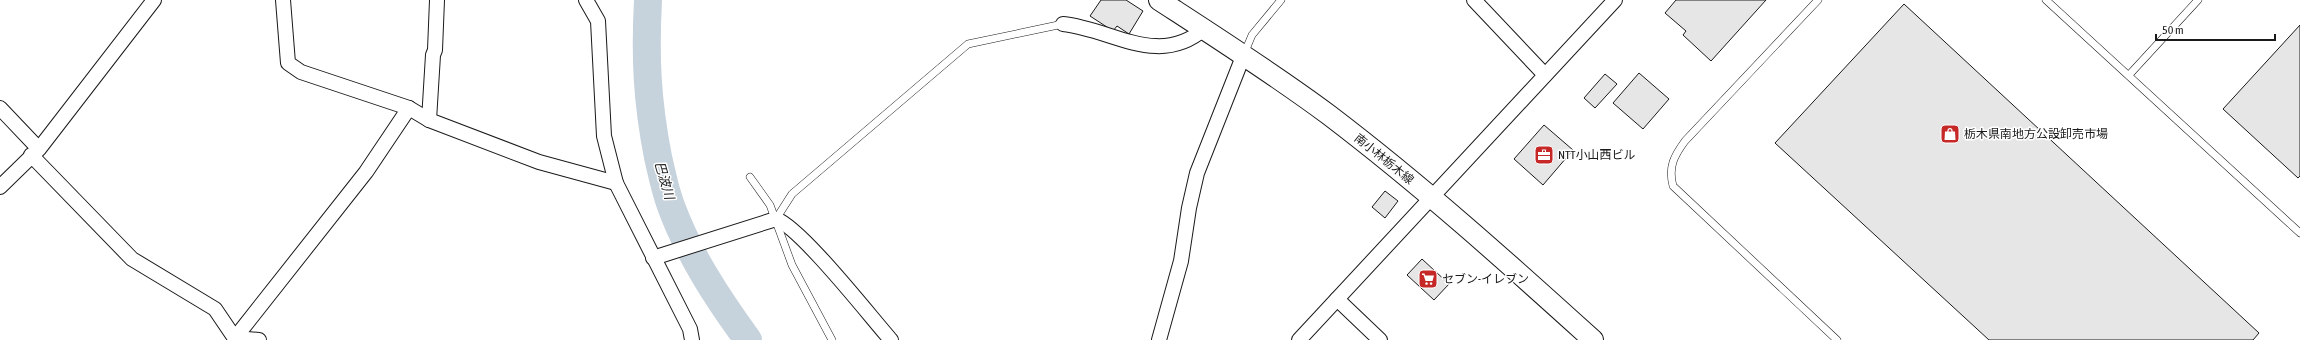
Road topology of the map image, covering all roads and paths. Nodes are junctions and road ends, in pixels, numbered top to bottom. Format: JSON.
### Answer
{"nodes":[{"id":1,"x":154,"y":0,"type":"edge"},
{"id":2,"x":283,"y":0,"type":"edge"},
{"id":3,"x":437,"y":0,"type":"edge"},
{"id":4,"x":586,"y":0,"type":"edge"},
{"id":5,"x":1159,"y":0,"type":"edge"},
{"id":6,"x":1281,"y":0,"type":"edge"},
{"id":7,"x":1474,"y":0,"type":"edge"},
{"id":8,"x":1615,"y":0,"type":"edge"},
{"id":9,"x":1818,"y":0,"type":"edge"},
{"id":10,"x":2046,"y":0,"type":"edge"},
{"id":11,"x":2198,"y":0,"type":"edge"},
{"id":12,"x":1063,"y":24,"type":"joint"},
{"id":13,"x":1204,"y":29,"type":"junction"},
{"id":14,"x":1244,"y":54,"type":"junction"},
{"id":15,"x":1545,"y":75,"type":"junction"},
{"id":16,"x":2129,"y":75,"type":"junction"},
{"id":17,"x":0,"y":108,"type":"edge"},
{"id":18,"x":409,"y":108,"type":"junction"},
{"id":19,"x":429,"y":120,"type":"junction"},
{"id":20,"x":34,"y":151,"type":"junction"},
{"id":21,"x":750,"y":177,"type":"dead end"},
{"id":22,"x":616,"y":183,"type":"junction"},
{"id":23,"x":0,"y":187,"type":"edge"},
{"id":24,"x":1430,"y":197,"type":"junction"},
{"id":25,"x":771,"y":220,"type":"junction"},
{"id":26,"x":2300,"y":233,"type":"edge"},
{"id":27,"x":657,"y":257,"type":"junction"},
{"id":28,"x":1337,"y":299,"type":"junction"},
{"id":29,"x":235,"y":339,"type":"edge"},
{"id":30,"x":258,"y":340,"type":"edge"},
{"id":31,"x":692,"y":340,"type":"edge"},
{"id":32,"x":832,"y":340,"type":"edge"},
{"id":33,"x":891,"y":340,"type":"edge"},
{"id":34,"x":1159,"y":340,"type":"edge"},
{"id":35,"x":1299,"y":340,"type":"edge"},
{"id":36,"x":1380,"y":340,"type":"edge"},
{"id":37,"x":1593,"y":340,"type":"edge"},
{"id":38,"x":1837,"y":340,"type":"edge"}],
"edges":[{"from":1,"to":20,"type":"street"},
{"from":2,"to":18,"type":"street"},
{"from":3,"to":19,"type":"street"},
{"from":4,"to":22,"type":"street"},
{"from":5,"to":13,"type":"main road","name":"南小林栃木線"},
{"from":6,"to":14,"type":"lane"},
{"from":7,"to":15,"type":"street"},
{"from":8,"to":15,"type":"street"},
{"from":9,"to":38,"type":"lane"},
{"from":10,"to":16,"type":"lane"},
{"from":11,"to":16,"type":"lane"},
{"from":12,"to":13,"type":"street"},
{"from":12,"to":25,"type":"lane"},
{"from":13,"to":14,"type":"main road","name":"南小林栃木線"},
{"from":14,"to":24,"type":"main road","name":"南小林栃木線"},
{"from":14,"to":34,"type":"street"},
{"from":15,"to":24,"type":"street"},
{"from":16,"to":26,"type":"lane"},
{"from":17,"to":20,"type":"street"},
{"from":18,"to":19,"type":"street"},
{"from":18,"to":29,"type":"street"},
{"from":19,"to":22,"type":"street"},
{"from":20,"to":23,"type":"street"},
{"from":20,"to":29,"type":"street"},
{"from":21,"to":25,"type":"lane"},
{"from":22,"to":27,"type":"street"},
{"from":24,"to":28,"type":"street"},
{"from":24,"to":37,"type":"main road","name":"南小林栃木線"},
{"from":25,"to":27,"type":"street"},
{"from":25,"to":32,"type":"lane"},
{"from":25,"to":33,"type":"street"},
{"from":27,"to":31,"type":"street"},
{"from":28,"to":35,"type":"street"},
{"from":28,"to":36,"type":"street"},
{"from":29,"to":30,"type":"street"}]}
